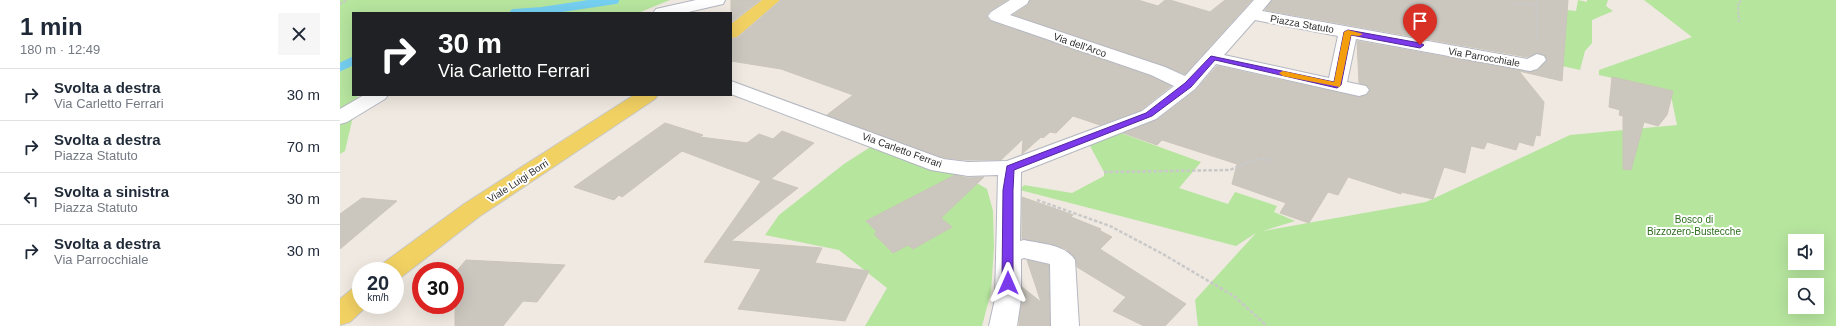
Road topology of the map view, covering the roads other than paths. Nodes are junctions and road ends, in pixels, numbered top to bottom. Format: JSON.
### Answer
{"nodes":[{"id":1,"x":718,"y":0,"type":"edge"},
{"id":2,"x":772,"y":0,"type":"edge"},
{"id":3,"x":1021,"y":0,"type":"edge"},
{"id":4,"x":1256,"y":7,"type":"edge"},
{"id":5,"x":666,"y":12,"type":"edge"},
{"id":6,"x":732,"y":32,"type":"edge"},
{"id":7,"x":1348,"y":32,"type":"junction"},
{"id":8,"x":1214,"y":58,"type":"junction"},
{"id":9,"x":1536,"y":60,"type":"road end"},
{"id":10,"x":1188,"y":85,"type":"junction"},
{"id":11,"x":1337,"y":85,"type":"junction"},
{"id":12,"x":732,"y":87,"type":"edge"},
{"id":13,"x":1359,"y":90,"type":"dead end"},
{"id":14,"x":376,"y":96,"type":"edge"},
{"id":15,"x":646,"y":96,"type":"edge"},
{"id":16,"x":340,"y":118,"type":"edge"},
{"id":17,"x":1009,"y":179,"type":"junction"},
{"id":18,"x":1008,"y":253,"type":"junction"},
{"id":19,"x":403,"y":262,"type":"edge"},
{"id":20,"x":352,"y":304,"type":"edge"},
{"id":21,"x":340,"y":315,"type":"edge"},
{"id":22,"x":1003,"y":326,"type":"edge"},
{"id":23,"x":1065,"y":326,"type":"edge"}],
"edges":[{"from":1,"to":5,"type":"street"},
{"from":2,"to":6,"type":"main road"},
{"from":3,"to":10,"type":"street","name":"Via dell'Arco"},
{"from":4,"to":7,"type":"street","name":"Piazza Statuto"},
{"from":4,"to":8,"type":"street","name":"Via Carletto Ferrari"},
{"from":7,"to":9,"type":"street","name":"Via Parrocchiale"},
{"from":7,"to":11,"type":"street","name":"Piazza Statuto"},
{"from":8,"to":10,"type":"street","name":"Via Carletto Ferrari"},
{"from":8,"to":11,"type":"street"},
{"from":10,"to":17,"type":"street","name":"Via Carletto Ferrari"},
{"from":11,"to":13,"type":"street"},
{"from":12,"to":17,"type":"street","name":"Via Carletto Ferrari"},
{"from":14,"to":16,"type":"street"},
{"from":15,"to":19,"type":"main road","name":"Viale Luigi Borri"},
{"from":17,"to":18,"type":"street"},
{"from":18,"to":22,"type":"street"},
{"from":18,"to":23,"type":"street"},
{"from":20,"to":21,"type":"main road"}]}
